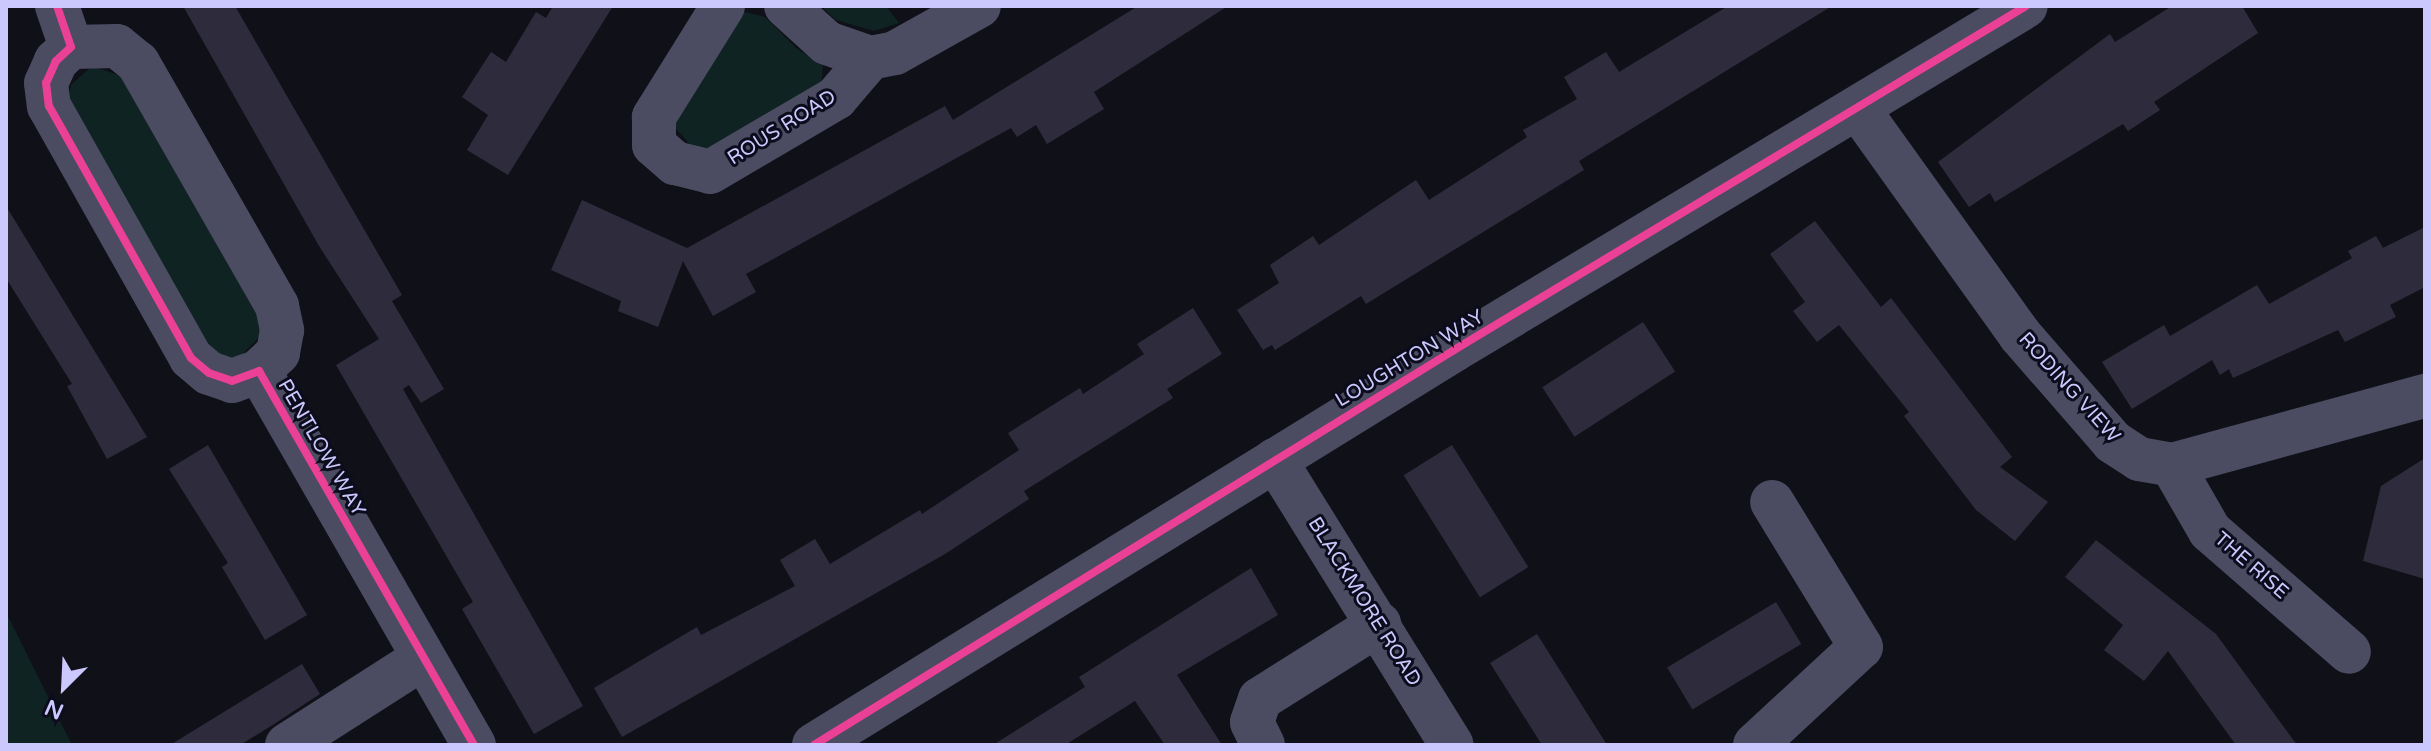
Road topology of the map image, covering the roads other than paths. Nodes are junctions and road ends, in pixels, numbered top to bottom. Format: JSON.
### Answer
{"nodes":[{"id":1,"x":57,"y":6,"type":"edge"},
{"id":2,"x":723,"y":6,"type":"edge"},
{"id":3,"x":786,"y":6,"type":"edge"},
{"id":4,"x":979,"y":6,"type":"edge"},
{"id":5,"x":2026,"y":6,"type":"edge"},
{"id":6,"x":71,"y":47,"type":"junction"},
{"id":7,"x":870,"y":58,"type":"junction"},
{"id":8,"x":1859,"y":110,"type":"junction"},
{"id":9,"x":259,"y":371,"type":"junction"},
{"id":10,"x":2425,"y":396,"type":"edge"},
{"id":11,"x":1275,"y":460,"type":"junction"},
{"id":12,"x":2172,"y":465,"type":"junction"},
{"id":13,"x":1772,"y":502,"type":"dead end"},
{"id":14,"x":1379,"y":624,"type":"junction"},
{"id":15,"x":2349,"y":652,"type":"dead end"},
{"id":16,"x":423,"y":658,"type":"junction"},
{"id":17,"x":287,"y":745,"type":"edge"},
{"id":18,"x":474,"y":745,"type":"edge"},
{"id":19,"x":814,"y":745,"type":"edge"},
{"id":20,"x":1263,"y":745,"type":"edge"},
{"id":21,"x":1452,"y":745,"type":"edge"},
{"id":22,"x":1755,"y":745,"type":"edge"}],
"edges":[{"from":1,"to":6,"type":"street"},
{"from":2,"to":7,"type":"street","name":"ROUS ROAD"},
{"from":3,"to":7,"type":"street"},
{"from":4,"to":7,"type":"street"},
{"from":5,"to":8,"type":"street","name":"LOUGHTON WAY"},
{"from":6,"to":9,"type":"street","name":"PENTLOW WAY"},
{"from":6,"to":9,"type":"street","name":"PENTLOW WAY"},
{"from":8,"to":11,"type":"street","name":"LOUGHTON WAY"},
{"from":8,"to":12,"type":"street","name":"RODING VIEW"},
{"from":9,"to":16,"type":"street","name":"PENTLOW WAY"},
{"from":10,"to":12,"type":"street","name":"RODING VIEW"},
{"from":11,"to":14,"type":"street","name":"BLACKMORE ROAD"},
{"from":11,"to":19,"type":"street","name":"LOUGHTON WAY"},
{"from":12,"to":15,"type":"street","name":"THE RISE"},
{"from":13,"to":22,"type":"street"},
{"from":14,"to":20,"type":"street"},
{"from":14,"to":21,"type":"street","name":"BLACKMORE ROAD"},
{"from":16,"to":17,"type":"street"},
{"from":16,"to":18,"type":"street","name":"PENTLOW WAY"}]}
